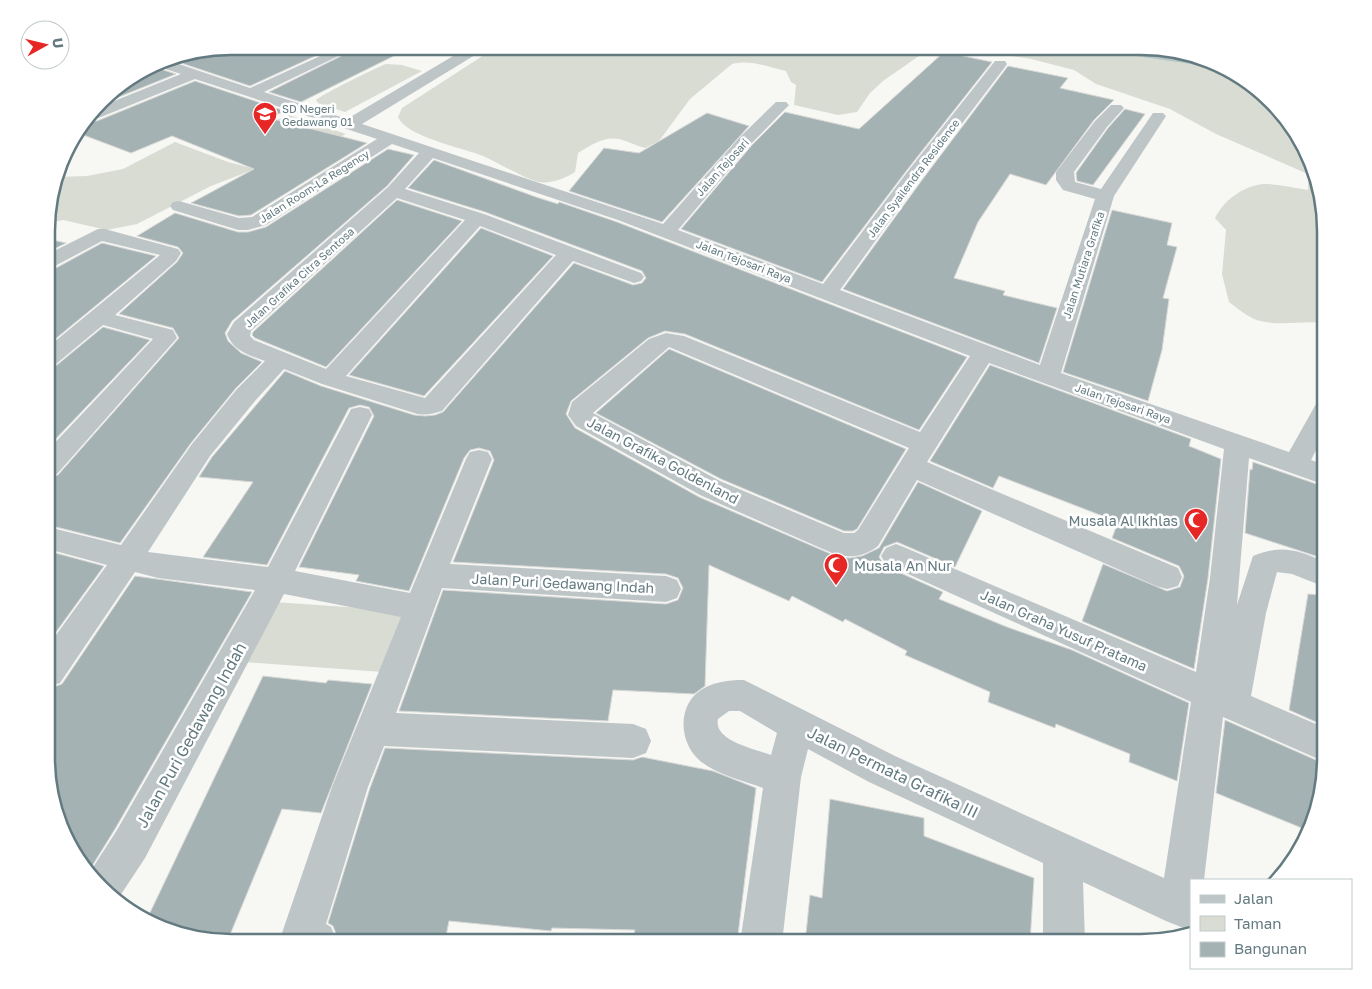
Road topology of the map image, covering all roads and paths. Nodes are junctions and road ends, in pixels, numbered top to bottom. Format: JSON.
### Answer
{"nodes":[{"id":1,"x":333,"y":55,"type":"edge"},
{"id":2,"x":465,"y":55,"type":"edge"},
{"id":3,"x":1000,"y":64,"type":"dead end"},
{"id":4,"x":172,"y":65,"type":"edge"},
{"id":5,"x":194,"y":74,"type":"junction"},
{"id":6,"x":252,"y":92,"type":"junction"},
{"id":7,"x":781,"y":105,"type":"dead end"},
{"id":8,"x":1116,"y":108,"type":"dead end"},
{"id":9,"x":102,"y":112,"type":"edge"},
{"id":10,"x":1158,"y":116,"type":"dead end"},
{"id":11,"x":349,"y":125,"type":"junction"},
{"id":12,"x":389,"y":138,"type":"junction"},
{"id":13,"x":429,"y":152,"type":"junction"},
{"id":14,"x":394,"y":190,"type":"junction"},
{"id":15,"x":1105,"y":196,"type":"junction"},
{"id":16,"x":178,"y":206,"type":"dead end"},
{"id":17,"x":477,"y":218,"type":"junction"},
{"id":18,"x":666,"y":232,"type":"junction"},
{"id":19,"x":569,"y":253,"type":"junction"},
{"id":20,"x":55,"y":258,"type":"edge"},
{"id":21,"x":634,"y":277,"type":"dead end"},
{"id":22,"x":827,"y":293,"type":"junction"},
{"id":23,"x":99,"y":317,"type":"junction"},
{"id":24,"x":984,"y":352,"type":"junction"},
{"id":25,"x":55,"y":353,"type":"edge"},
{"id":26,"x":280,"y":359,"type":"junction"},
{"id":27,"x":1048,"y":376,"type":"junction"},
{"id":28,"x":330,"y":379,"type":"junction"},
{"id":29,"x":360,"y":415,"type":"dead end"},
{"id":30,"x":1317,"y":425,"type":"edge"},
{"id":31,"x":1236,"y":451,"type":"dead end"},
{"id":32,"x":918,"y":455,"type":"junction"},
{"id":33,"x":55,"y":459,"type":"edge"},
{"id":34,"x":479,"y":459,"type":"dead end"},
{"id":35,"x":1296,"y":464,"type":"junction"},
{"id":36,"x":1317,"y":472,"type":"edge"},
{"id":37,"x":55,"y":540,"type":"edge"},
{"id":38,"x":896,"y":556,"type":"dead end"},
{"id":39,"x":129,"y":557,"type":"junction"},
{"id":40,"x":1317,"y":571,"type":"edge"},
{"id":41,"x":431,"y":575,"type":"junction"},
{"id":42,"x":1167,"y":577,"type":"dead end"},
{"id":43,"x":276,"y":580,"type":"junction"},
{"id":44,"x":666,"y":589,"type":"dead end"},
{"id":45,"x":420,"y":608,"type":"junction"},
{"id":46,"x":55,"y":662,"type":"edge"},
{"id":47,"x":1222,"y":699,"type":"junction"},
{"id":48,"x":796,"y":725,"type":"junction"},
{"id":49,"x":373,"y":729,"type":"junction"},
{"id":50,"x":633,"y":741,"type":"dead end"},
{"id":51,"x":1317,"y":741,"type":"edge"},
{"id":52,"x":783,"y":777,"type":"junction"},
{"id":53,"x":1063,"y":852,"type":"junction"},
{"id":54,"x":1191,"y":879,"type":"edge"},
{"id":55,"x":106,"y":883,"type":"edge"},
{"id":56,"x":1190,"y":886,"type":"edge"},
{"id":57,"x":1186,"y":909,"type":"edge"},
{"id":58,"x":304,"y":934,"type":"edge"},
{"id":59,"x":761,"y":934,"type":"edge"},
{"id":60,"x":1064,"y":934,"type":"edge"}],
"edges":[{"from":1,"to":6,"type":"street"},
{"from":2,"to":11,"type":"street"},
{"from":3,"to":22,"type":"street","name":"Jalan Syailendra Residence"},
{"from":4,"to":5,"type":"street","name":"Jalan Tejosari Raya"},
{"from":5,"to":6,"type":"street","name":"Jalan Tejosari Raya"},
{"from":5,"to":9,"type":"street"},
{"from":6,"to":11,"type":"street","name":"Jalan Tejosari Raya"},
{"from":7,"to":18,"type":"street","name":"Jalan Tejosari"},
{"from":8,"to":15,"type":"street","name":"Jalan Mutiara Grafika"},
{"from":10,"to":15,"type":"street"},
{"from":11,"to":12,"type":"street","name":"Jalan Tejosari Raya"},
{"from":12,"to":13,"type":"street","name":"Jalan Tejosari Raya"},
{"from":12,"to":16,"type":"street","name":"Jalan Room-La Regency"},
{"from":13,"to":14,"type":"street","name":"Jalan Grafika Citra Sentosa"},
{"from":13,"to":18,"type":"street","name":"Jalan Tejosari Raya"},
{"from":14,"to":17,"type":"street"},
{"from":14,"to":26,"type":"street","name":"Jalan Grafika Citra Sentosa"},
{"from":15,"to":27,"type":"street","name":"Jalan Mutiara Grafika"},
{"from":17,"to":19,"type":"street"},
{"from":17,"to":28,"type":"street"},
{"from":18,"to":22,"type":"street","name":"Jalan Tejosari Raya"},
{"from":19,"to":21,"type":"street"},
{"from":19,"to":28,"type":"street","name":"Jalan Grafika Citra Sentosa"},
{"from":20,"to":23,"type":"street"},
{"from":22,"to":24,"type":"street","name":"Jalan Tejosari Raya"},
{"from":23,"to":25,"type":"street"},
{"from":23,"to":33,"type":"street"},
{"from":24,"to":27,"type":"street","name":"Jalan Tejosari Raya"},
{"from":24,"to":32,"type":"street","name":"Jalan Grafika Goldenland"},
{"from":26,"to":28,"type":"street","name":"Jalan Grafika Citra Sentosa"},
{"from":26,"to":39,"type":"street"},
{"from":27,"to":35,"type":"street","name":"Jalan Tejosari Raya"},
{"from":29,"to":43,"type":"street","name":"Jalan Puri Gedawang Indah"},
{"from":30,"to":35,"type":"street"},
{"from":31,"to":47,"type":"street"},
{"from":32,"to":32,"type":"street","name":"Jalan Grafika Goldenland"},
{"from":32,"to":42,"type":"street","name":"Jalan Grafika Goldenland"},
{"from":34,"to":41,"type":"street"},
{"from":35,"to":36,"type":"street","name":"Jalan Tejosari Raya"},
{"from":37,"to":39,"type":"street"},
{"from":38,"to":47,"type":"street","name":"Jalan Graha Yusuf Pratama"},
{"from":39,"to":43,"type":"street"},
{"from":39,"to":46,"type":"street"},
{"from":40,"to":47,"type":"street"},
{"from":41,"to":44,"type":"street","name":"Jalan Puri Gedawang Indah"},
{"from":41,"to":45,"type":"street"},
{"from":43,"to":45,"type":"street"},
{"from":43,"to":55,"type":"street","name":"Jalan Puri Gedawang Indah"},
{"from":45,"to":49,"type":"street"},
{"from":47,"to":51,"type":"street","name":"Jalan Graha Yusuf Pratama"},
{"from":47,"to":54,"type":"street"},
{"from":48,"to":52,"type":"street","name":"Jalan Permata Grafika III"},
{"from":48,"to":52,"type":"street"},
{"from":48,"to":53,"type":"street","name":"Jalan Permata Grafika III"},
{"from":49,"to":50,"type":"street"},
{"from":49,"to":58,"type":"street"},
{"from":52,"to":59,"type":"street","name":"Jalan Permata Grafika III"},
{"from":53,"to":57,"type":"street","name":"Jalan Permata Grafika III"},
{"from":53,"to":60,"type":"street"},
{"from":56,"to":57,"type":"street"}]}
